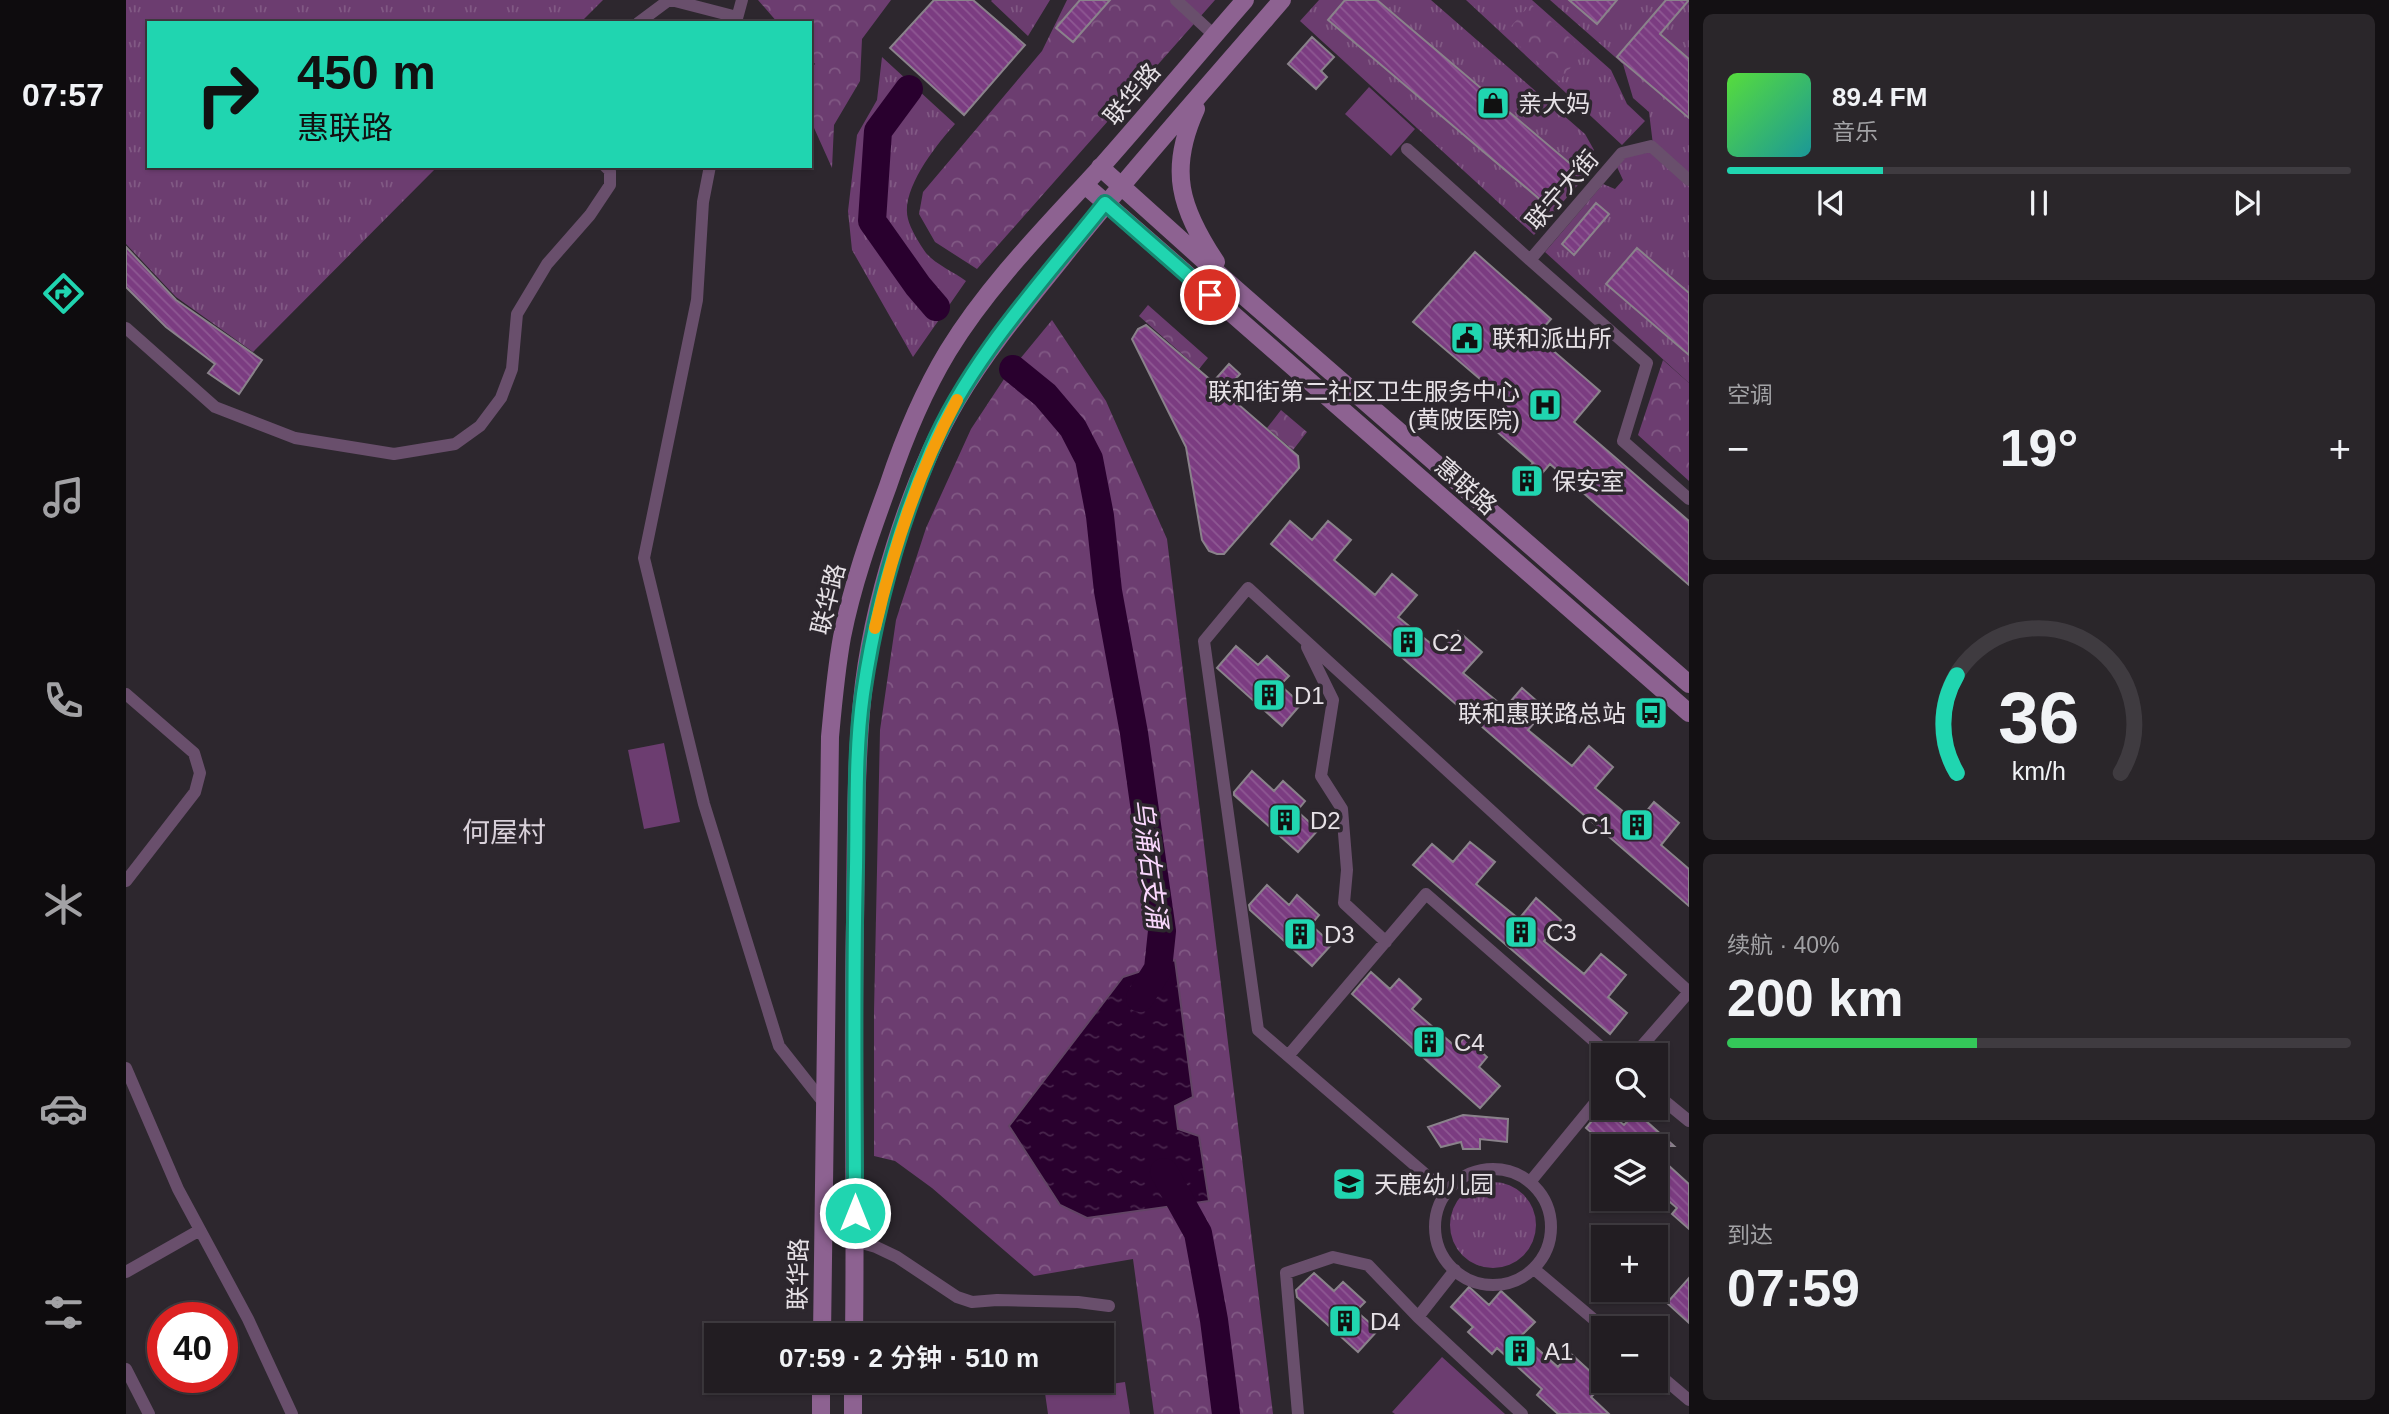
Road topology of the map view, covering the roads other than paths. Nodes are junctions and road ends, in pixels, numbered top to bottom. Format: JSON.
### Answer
{"nodes":[{"id":1,"x":670,"y":0,"type":"edge"},
{"id":2,"x":742,"y":0,"type":"edge"},
{"id":3,"x":1176,"y":0,"type":"edge"},
{"id":4,"x":1245,"y":0,"type":"edge"},
{"id":5,"x":1282,"y":0,"type":"edge"},
{"id":6,"x":736,"y":20,"type":"edge"},
{"id":7,"x":641,"y":21,"type":"edge"},
{"id":8,"x":1214,"y":35,"type":"junction"},
{"id":9,"x":1203,"y":93,"type":"junction"},
{"id":10,"x":1406,"y":149,"type":"dead end"},
{"id":11,"x":1100,"y":167,"type":"junction"},
{"id":12,"x":607,"y":168,"type":"edge"},
{"id":13,"x":710,"y":168,"type":"edge"},
{"id":14,"x":1689,"y":180,"type":"edge"},
{"id":15,"x":1084,"y":185,"type":"junction"},
{"id":16,"x":1120,"y":185,"type":"junction"},
{"id":17,"x":1105,"y":203,"type":"junction"},
{"id":18,"x":1530,"y":260,"type":"junction"},
{"id":19,"x":1230,"y":284,"type":"junction"},
{"id":20,"x":126,"y":328,"type":"edge"},
{"id":21,"x":1689,"y":499,"type":"edge"},
{"id":22,"x":1304,"y":641,"type":"junction"},
{"id":23,"x":1689,"y":684,"type":"edge"},
{"id":24,"x":126,"y":694,"type":"edge"},
{"id":25,"x":1689,"y":713,"type":"edge"},
{"id":26,"x":126,"y":881,"type":"edge"},
{"id":27,"x":1386,"y":942,"type":"junction"},
{"id":28,"x":1689,"y":992,"type":"edge"},
{"id":29,"x":1596,"y":1043,"type":"edge"},
{"id":30,"x":1644,"y":1043,"type":"edge"},
{"id":31,"x":1288,"y":1056,"type":"junction"},
{"id":32,"x":126,"y":1068,"type":"edge"},
{"id":33,"x":824,"y":1103,"type":"junction"},
{"id":34,"x":1668,"y":1104,"type":"edge"},
{"id":35,"x":1591,"y":1108,"type":"edge"},
{"id":36,"x":1689,"y":1121,"type":"edge"},
{"id":37,"x":1530,"y":1182,"type":"junction"},
{"id":38,"x":1446,"y":1192,"type":"junction"},
{"id":39,"x":200,"y":1230,"type":"junction"},
{"id":40,"x":855,"y":1241,"type":"junction"},
{"id":41,"x":1534,"y":1269,"type":"junction"},
{"id":42,"x":1455,"y":1270,"type":"junction"},
{"id":43,"x":126,"y":1272,"type":"edge"},
{"id":44,"x":1109,"y":1306,"type":"dead end"},
{"id":45,"x":1418,"y":1317,"type":"junction"},
{"id":46,"x":1591,"y":1317,"type":"edge"},
{"id":47,"x":822,"y":1323,"type":"edge"},
{"id":48,"x":854,"y":1323,"type":"edge"},
{"id":49,"x":126,"y":1368,"type":"edge"},
{"id":50,"x":1668,"y":1382,"type":"edge"},
{"id":51,"x":821,"y":1393,"type":"edge"},
{"id":52,"x":853,"y":1393,"type":"edge"},
{"id":53,"x":1689,"y":1400,"type":"edge"},
{"id":54,"x":149,"y":1414,"type":"edge"},
{"id":55,"x":292,"y":1414,"type":"edge"},
{"id":56,"x":821,"y":1414,"type":"edge"},
{"id":57,"x":853,"y":1414,"type":"edge"},
{"id":58,"x":1298,"y":1414,"type":"edge"},
{"id":59,"x":1522,"y":1414,"type":"edge"}],
"edges":[{"from":1,"to":6,"type":"street"},
{"from":1,"to":7,"type":"street"},
{"from":2,"to":6,"type":"street"},
{"from":3,"to":8,"type":"street"},
{"from":4,"to":8,"type":"street","name":"联华路"},
{"from":5,"to":9,"type":"street","name":"联华路"},
{"from":8,"to":11,"type":"street","name":"联华路"},
{"from":9,"to":16,"type":"street","name":"联华路"},
{"from":9,"to":19,"type":"street"},
{"from":10,"to":18,"type":"street"},
{"from":11,"to":15,"type":"street","name":"联华路"},
{"from":11,"to":16,"type":"street","name":"惠联路"},
{"from":12,"to":20,"type":"street"},
{"from":13,"to":33,"type":"street"},
{"from":14,"to":18,"type":"street","name":"联宁大街"},
{"from":15,"to":17,"type":"street","name":"惠联路"},
{"from":15,"to":33,"type":"street","name":"联华路"},
{"from":16,"to":17,"type":"street","name":"联华路"},
{"from":16,"to":19,"type":"street","name":"惠联路"},
{"from":17,"to":25,"type":"street","name":"惠联路"},
{"from":17,"to":40,"type":"street","name":"联华路"},
{"from":18,"to":21,"type":"street","name":"联宁大街"},
{"from":19,"to":23,"type":"street","name":"惠联路"},
{"from":22,"to":27,"type":"street"},
{"from":22,"to":28,"type":"street"},
{"from":22,"to":31,"type":"street"},
{"from":24,"to":26,"type":"street"},
{"from":27,"to":29,"type":"street"},
{"from":27,"to":31,"type":"street"},
{"from":28,"to":30,"type":"street"},
{"from":31,"to":38,"type":"street"},
{"from":32,"to":39,"type":"street"},
{"from":33,"to":47,"type":"street","name":"联华路"},
{"from":34,"to":36,"type":"street"},
{"from":35,"to":37,"type":"street"},
{"from":37,"to":38,"type":"street"},
{"from":37,"to":41,"type":"street"},
{"from":38,"to":42,"type":"street"},
{"from":39,"to":43,"type":"street"},
{"from":39,"to":55,"type":"street"},
{"from":40,"to":44,"type":"street"},
{"from":40,"to":48,"type":"street","name":"联华路"},
{"from":41,"to":42,"type":"street"},
{"from":41,"to":46,"type":"street"},
{"from":42,"to":45,"type":"street"},
{"from":45,"to":58,"type":"street"},
{"from":45,"to":59,"type":"street"},
{"from":49,"to":54,"type":"street"},
{"from":50,"to":53,"type":"street"},
{"from":51,"to":56,"type":"street"},
{"from":52,"to":57,"type":"street"}]}
